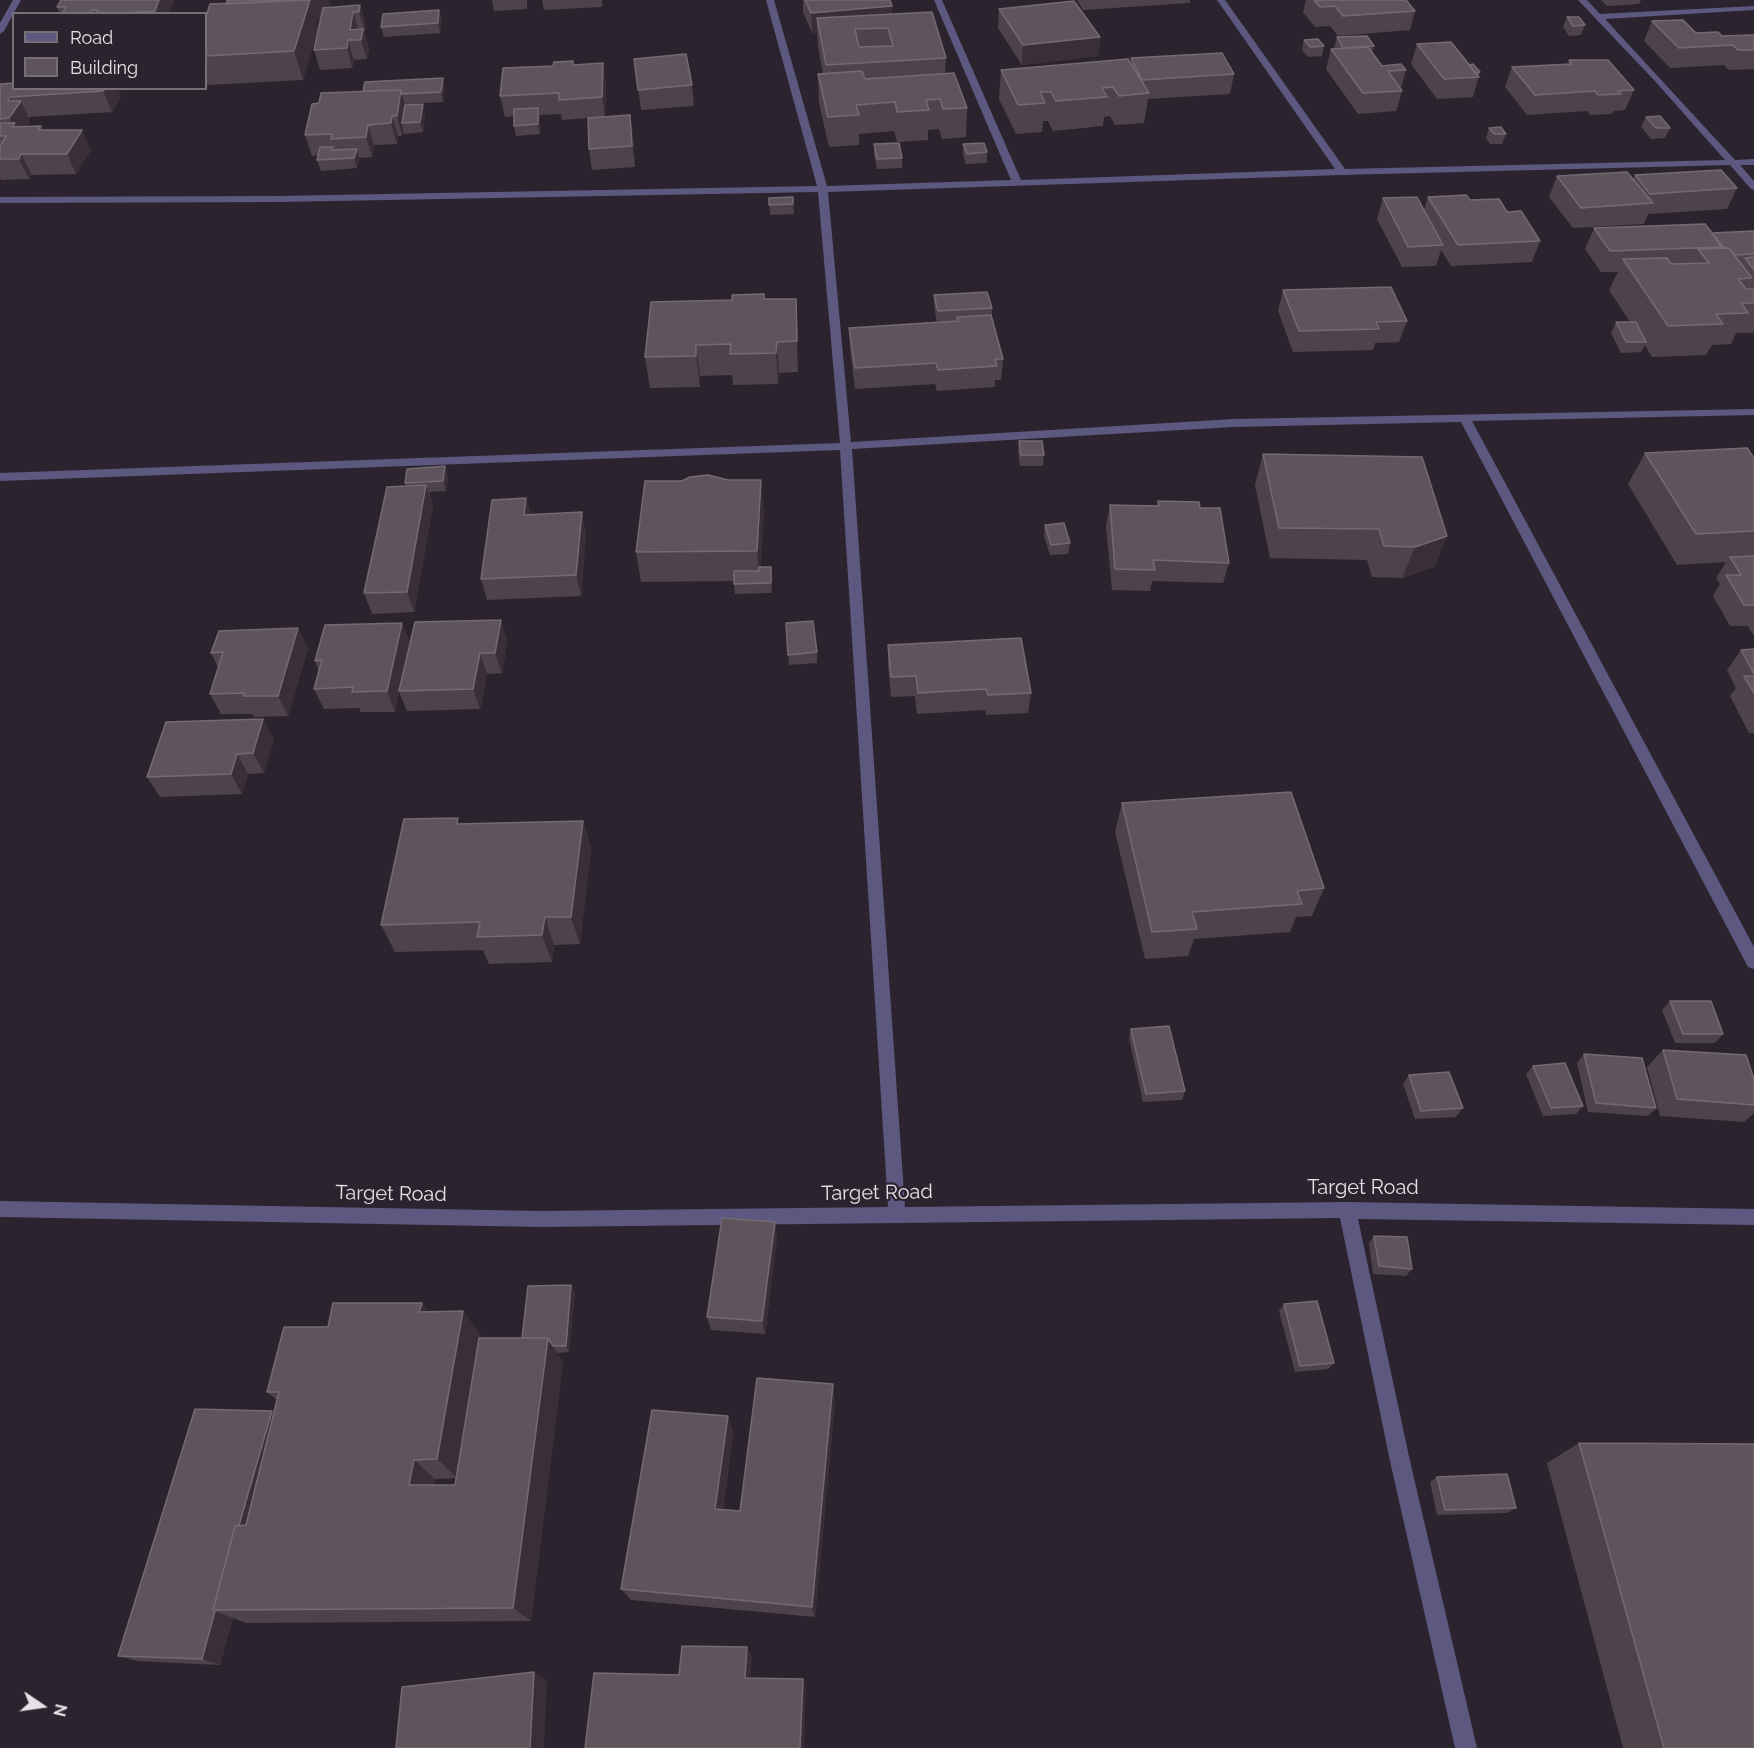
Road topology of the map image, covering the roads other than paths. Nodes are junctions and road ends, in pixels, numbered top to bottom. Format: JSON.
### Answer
{"nodes":[{"id":1,"x":16,"y":0,"type":"edge"},
{"id":2,"x":770,"y":0,"type":"edge"},
{"id":3,"x":938,"y":0,"type":"edge"},
{"id":4,"x":1221,"y":0,"type":"edge"},
{"id":5,"x":1582,"y":0,"type":"edge"},
{"id":6,"x":1754,"y":8,"type":"edge"},
{"id":7,"x":1599,"y":16,"type":"junction"},
{"id":8,"x":0,"y":31,"type":"edge"},
{"id":9,"x":1754,"y":162,"type":"edge"},
{"id":10,"x":1733,"y":163,"type":"junction"},
{"id":11,"x":1342,"y":172,"type":"junction"},
{"id":12,"x":1018,"y":184,"type":"junction"},
{"id":13,"x":1754,"y":187,"type":"edge"},
{"id":14,"x":823,"y":189,"type":"junction"},
{"id":15,"x":0,"y":200,"type":"edge"},
{"id":16,"x":1754,"y":412,"type":"edge"},
{"id":17,"x":1464,"y":417,"type":"junction"},
{"id":18,"x":846,"y":446,"type":"junction"},
{"id":19,"x":0,"y":477,"type":"edge"},
{"id":20,"x":1754,"y":962,"type":"edge"},
{"id":21,"x":0,"y":1209,"type":"edge"},
{"id":22,"x":1347,"y":1210,"type":"junction"},
{"id":23,"x":897,"y":1216,"type":"junction"},
{"id":24,"x":1754,"y":1217,"type":"edge"},
{"id":25,"x":1466,"y":1748,"type":"edge"}],
"edges":[{"from":1,"to":8,"type":"street"},
{"from":2,"to":14,"type":"street"},
{"from":3,"to":12,"type":"street"},
{"from":4,"to":11,"type":"street"},
{"from":5,"to":7,"type":"street"},
{"from":6,"to":7,"type":"street"},
{"from":7,"to":10,"type":"street"},
{"from":9,"to":10,"type":"street"},
{"from":10,"to":11,"type":"street"},
{"from":10,"to":13,"type":"street"},
{"from":11,"to":12,"type":"street"},
{"from":12,"to":14,"type":"street"},
{"from":14,"to":15,"type":"street"},
{"from":14,"to":18,"type":"street"},
{"from":16,"to":17,"type":"street"},
{"from":17,"to":18,"type":"street"},
{"from":17,"to":20,"type":"street"},
{"from":18,"to":19,"type":"street"},
{"from":18,"to":23,"type":"street"},
{"from":21,"to":23,"type":"street","name":"Target Road"},
{"from":22,"to":23,"type":"street","name":"Target Road"},
{"from":22,"to":24,"type":"street","name":"Target Road"},
{"from":22,"to":25,"type":"street"}]}
